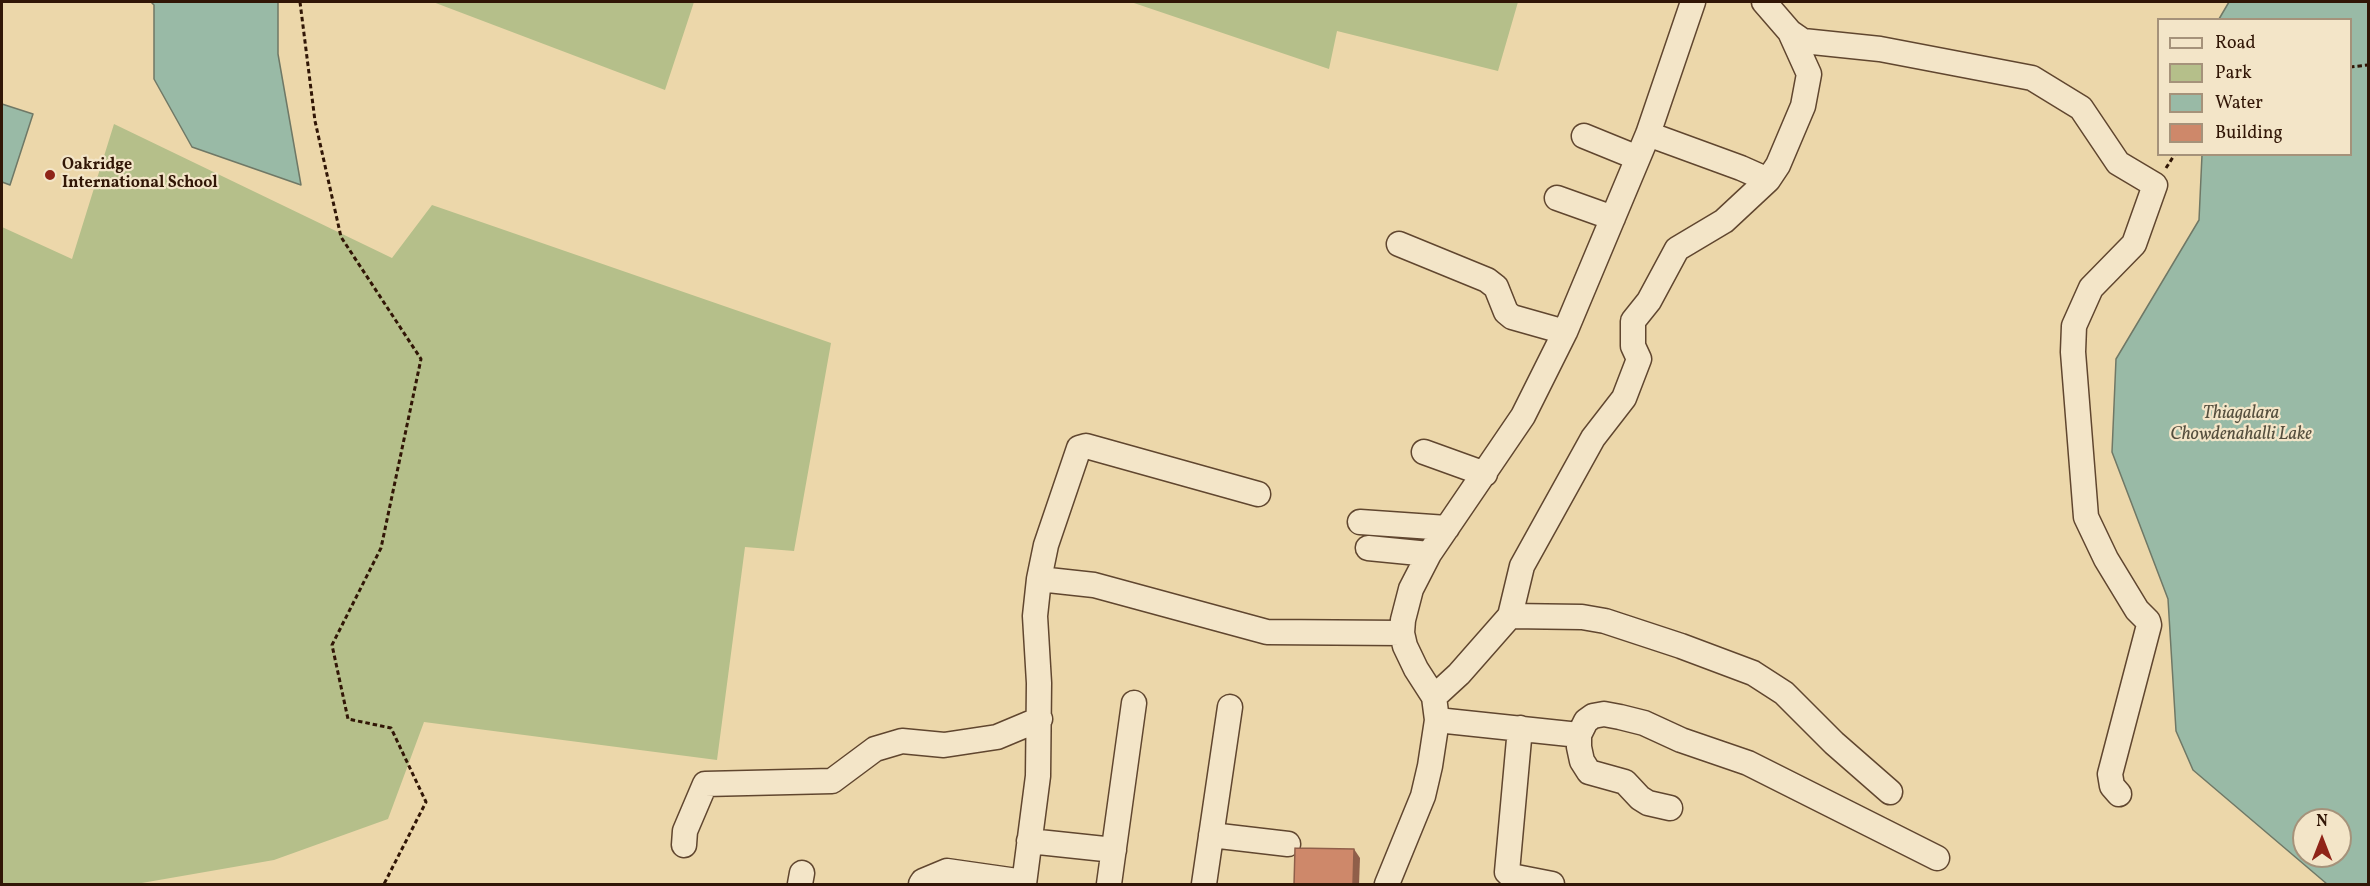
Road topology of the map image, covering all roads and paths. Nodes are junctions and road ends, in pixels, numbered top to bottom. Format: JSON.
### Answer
{"nodes":[{"id":1,"x":300,"y":2,"type":"edge"},
{"id":2,"x":1693,"y":2,"type":"edge"},
{"id":3,"x":1764,"y":2,"type":"edge"},
{"id":4,"x":1790,"y":32,"type":"junction"},
{"id":5,"x":2368,"y":65,"type":"edge"},
{"id":6,"x":2352,"y":67,"type":"edge"},
{"id":7,"x":1648,"y":134,"type":"junction"},
{"id":8,"x":1584,"y":136,"type":"dead end"},
{"id":9,"x":1638,"y":158,"type":"junction"},
{"id":10,"x":1768,"y":180,"type":"junction"},
{"id":11,"x":1557,"y":198,"type":"dead end"},
{"id":12,"x":1613,"y":218,"type":"junction"},
{"id":13,"x":1399,"y":244,"type":"dead end"},
{"id":14,"x":1565,"y":332,"type":"junction"},
{"id":15,"x":1424,"y":452,"type":"dead end"},
{"id":16,"x":1485,"y":474,"type":"junction"},
{"id":17,"x":1258,"y":494,"type":"dead end"},
{"id":18,"x":1360,"y":522,"type":"dead end"},
{"id":19,"x":1447,"y":528,"type":"junction"},
{"id":20,"x":1368,"y":548,"type":"dead end"},
{"id":21,"x":1429,"y":554,"type":"junction"},
{"id":22,"x":1039,"y":579,"type":"junction"},
{"id":23,"x":1510,"y":616,"type":"junction"},
{"id":24,"x":1402,"y":633,"type":"junction"},
{"id":25,"x":1134,"y":703,"type":"dead end"},
{"id":26,"x":1230,"y":707,"type":"dead end"},
{"id":27,"x":1436,"y":708,"type":"junction"},
{"id":28,"x":1040,"y":719,"type":"junction"},
{"id":29,"x":1520,"y":728,"type":"junction"},
{"id":30,"x":1579,"y":735,"type":"junction"},
{"id":31,"x":1890,"y":792,"type":"dead end"},
{"id":32,"x":2119,"y":794,"type":"dead end"},
{"id":33,"x":1670,"y":808,"type":"dead end"},
{"id":34,"x":1211,"y":836,"type":"junction"},
{"id":35,"x":1029,"y":841,"type":"junction"},
{"id":36,"x":1288,"y":844,"type":"dead end"},
{"id":37,"x":684,"y":845,"type":"dead end"},
{"id":38,"x":1113,"y":850,"type":"junction"},
{"id":39,"x":1937,"y":858,"type":"dead end"},
{"id":40,"x":1024,"y":883,"type":"edge"},
{"id":41,"x":384,"y":885,"type":"edge"},
{"id":42,"x":921,"y":885,"type":"edge"},
{"id":43,"x":1108,"y":885,"type":"edge"},
{"id":44,"x":1204,"y":885,"type":"edge"},
{"id":45,"x":1387,"y":885,"type":"edge"},
{"id":46,"x":1552,"y":885,"type":"edge"}],
"edges":[{"from":1,"to":41,"type":"path"},
{"from":2,"to":7,"type":"street"},
{"from":3,"to":4,"type":"street"},
{"from":4,"to":10,"type":"street"},
{"from":4,"to":32,"type":"street"},
{"from":5,"to":6,"type":"path"},
{"from":7,"to":9,"type":"street"},
{"from":7,"to":10,"type":"street"},
{"from":8,"to":9,"type":"street"},
{"from":9,"to":12,"type":"street"},
{"from":10,"to":23,"type":"street"},
{"from":11,"to":12,"type":"street"},
{"from":12,"to":14,"type":"street"},
{"from":13,"to":14,"type":"street"},
{"from":14,"to":16,"type":"street"},
{"from":15,"to":16,"type":"street"},
{"from":16,"to":19,"type":"street"},
{"from":17,"to":22,"type":"street"},
{"from":18,"to":19,"type":"street"},
{"from":19,"to":21,"type":"street"},
{"from":20,"to":21,"type":"street"},
{"from":21,"to":24,"type":"street"},
{"from":22,"to":24,"type":"street"},
{"from":22,"to":28,"type":"street"},
{"from":23,"to":27,"type":"street"},
{"from":23,"to":31,"type":"street"},
{"from":24,"to":27,"type":"street"},
{"from":25,"to":38,"type":"street"},
{"from":26,"to":34,"type":"street"},
{"from":27,"to":29,"type":"street"},
{"from":27,"to":45,"type":"street"},
{"from":28,"to":35,"type":"street"},
{"from":28,"to":37,"type":"street"},
{"from":29,"to":30,"type":"street"},
{"from":29,"to":46,"type":"street"},
{"from":30,"to":33,"type":"street"},
{"from":30,"to":39,"type":"street"},
{"from":34,"to":36,"type":"street"},
{"from":34,"to":44,"type":"street"},
{"from":35,"to":38,"type":"street"},
{"from":35,"to":40,"type":"street"},
{"from":38,"to":43,"type":"street"},
{"from":40,"to":42,"type":"street"}]}
